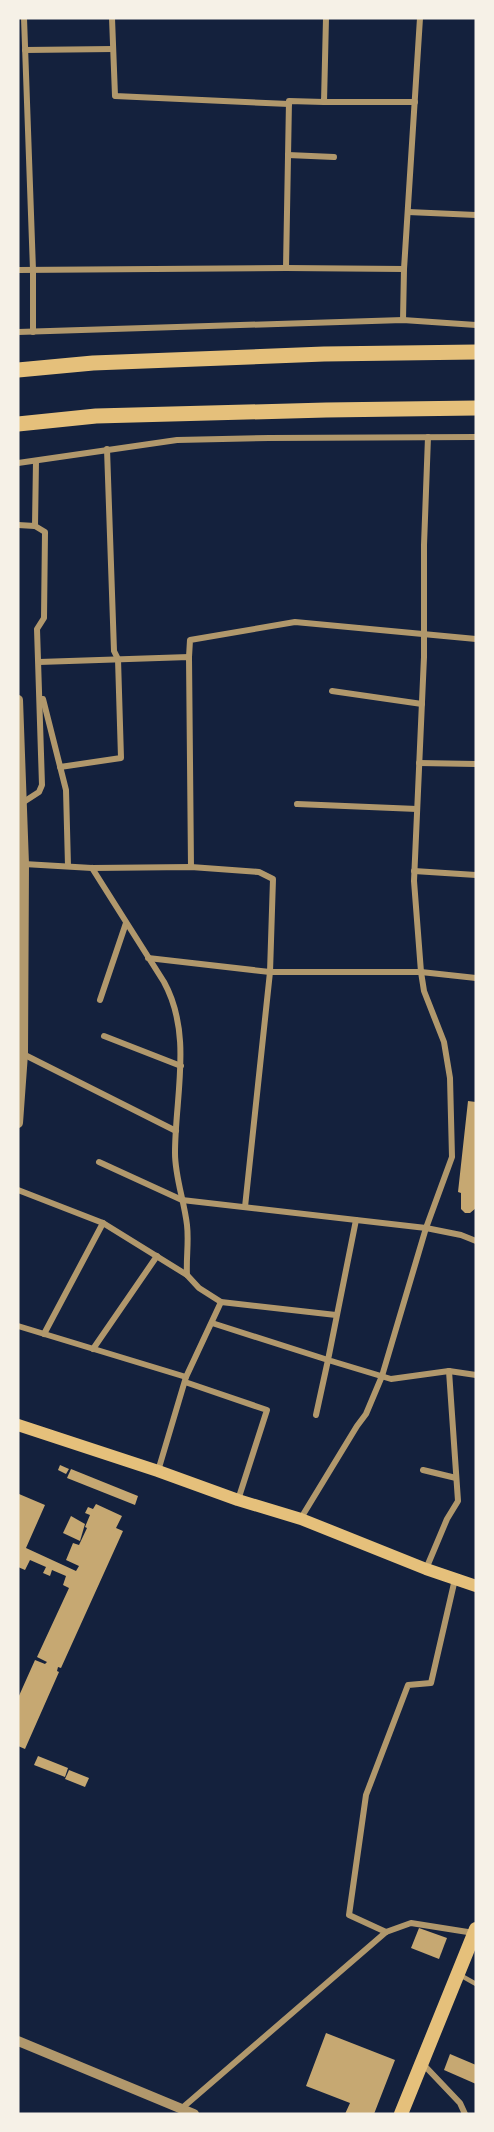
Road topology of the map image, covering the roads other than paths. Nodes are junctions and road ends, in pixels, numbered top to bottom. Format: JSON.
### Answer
{"nodes":[{"id":1,"x":24,"y":18,"type":"edge"},
{"id":2,"x":112,"y":18,"type":"edge"},
{"id":3,"x":326,"y":18,"type":"edge"},
{"id":4,"x":420,"y":18,"type":"edge"},
{"id":5,"x":113,"y":49,"type":"junction"},
{"id":6,"x":25,"y":50,"type":"junction"},
{"id":7,"x":324,"y":102,"type":"junction"},
{"id":8,"x":415,"y":102,"type":"junction"},
{"id":9,"x":289,"y":104,"type":"junction"},
{"id":10,"x":288,"y":155,"type":"junction"},
{"id":11,"x":334,"y":157,"type":"dead end"},
{"id":12,"x":408,"y":212,"type":"junction"},
{"id":13,"x":476,"y":215,"type":"edge"},
{"id":14,"x":286,"y":268,"type":"junction"},
{"id":15,"x":18,"y":270,"type":"edge"},
{"id":16,"x":33,"y":270,"type":"junction"},
{"id":17,"x":404,"y":270,"type":"junction"},
{"id":18,"x":402,"y":320,"type":"junction"},
{"id":19,"x":476,"y":325,"type":"edge"},
{"id":20,"x":18,"y":332,"type":"edge"},
{"id":21,"x":33,"y":332,"type":"junction"},
{"id":22,"x":476,"y":352,"type":"edge"},
{"id":23,"x":18,"y":370,"type":"edge"},
{"id":24,"x":476,"y":408,"type":"edge"},
{"id":25,"x":18,"y":424,"type":"edge"},
{"id":26,"x":428,"y":437,"type":"junction"},
{"id":27,"x":476,"y":437,"type":"edge"},
{"id":28,"x":107,"y":449,"type":"junction"},
{"id":29,"x":36,"y":461,"type":"junction"},
{"id":30,"x":18,"y":463,"type":"edge"},
{"id":31,"x":18,"y":525,"type":"edge"},
{"id":32,"x":34,"y":526,"type":"junction"},
{"id":33,"x":424,"y":633,"type":"junction"},
{"id":34,"x":476,"y":639,"type":"edge"},
{"id":35,"x":189,"y":657,"type":"junction"},
{"id":36,"x":118,"y":659,"type":"junction"},
{"id":37,"x":39,"y":662,"type":"junction"},
{"id":38,"x":40,"y":683,"type":"junction"},
{"id":39,"x":332,"y":692,"type":"dead end"},
{"id":40,"x":18,"y":700,"type":"edge"},
{"id":41,"x":422,"y":704,"type":"junction"},
{"id":42,"x":419,"y":763,"type":"junction"},
{"id":43,"x":476,"y":764,"type":"edge"},
{"id":44,"x":60,"y":767,"type":"junction"},
{"id":45,"x":20,"y":803,"type":"edge"},
{"id":46,"x":297,"y":804,"type":"dead end"},
{"id":47,"x":417,"y":809,"type":"junction"},
{"id":48,"x":24,"y":864,"type":"junction"},
{"id":49,"x":68,"y":867,"type":"junction"},
{"id":50,"x":191,"y":867,"type":"junction"},
{"id":51,"x":92,"y":868,"type":"junction"},
{"id":52,"x":414,"y":871,"type":"junction"},
{"id":53,"x":476,"y":875,"type":"edge"},
{"id":54,"x":126,"y":923,"type":"junction"},
{"id":55,"x":148,"y":958,"type":"junction"},
{"id":56,"x":270,"y":972,"type":"junction"},
{"id":57,"x":421,"y":972,"type":"junction"},
{"id":58,"x":476,"y":978,"type":"edge"},
{"id":59,"x":20,"y":987,"type":"edge"},
{"id":60,"x":100,"y":1000,"type":"dead end"},
{"id":61,"x":104,"y":1036,"type":"dead end"},
{"id":62,"x":23,"y":1054,"type":"junction"},
{"id":63,"x":181,"y":1066,"type":"junction"},
{"id":64,"x":18,"y":1124,"type":"edge"},
{"id":65,"x":176,"y":1131,"type":"junction"},
{"id":66,"x":99,"y":1161,"type":"dead end"},
{"id":67,"x":18,"y":1190,"type":"edge"},
{"id":68,"x":182,"y":1200,"type":"junction"},
{"id":69,"x":245,"y":1207,"type":"junction"},
{"id":70,"x":356,"y":1220,"type":"junction"},
{"id":71,"x":103,"y":1223,"type":"junction"},
{"id":72,"x":426,"y":1228,"type":"junction"},
{"id":73,"x":476,"y":1240,"type":"edge"},
{"id":74,"x":157,"y":1256,"type":"junction"},
{"id":75,"x":187,"y":1275,"type":"junction"},
{"id":76,"x":221,"y":1302,"type":"junction"},
{"id":77,"x":336,"y":1315,"type":"junction"},
{"id":78,"x":212,"y":1323,"type":"junction"},
{"id":79,"x":18,"y":1326,"type":"edge"},
{"id":80,"x":44,"y":1334,"type":"junction"},
{"id":81,"x":93,"y":1349,"type":"junction"},
{"id":82,"x":328,"y":1360,"type":"junction"},
{"id":83,"x":448,"y":1371,"type":"junction"},
{"id":84,"x":476,"y":1375,"type":"edge"},
{"id":85,"x":382,"y":1376,"type":"junction"},
{"id":86,"x":186,"y":1379,"type":"junction"},
{"id":87,"x":316,"y":1415,"type":"dead end"},
{"id":88,"x":18,"y":1425,"type":"edge"},
{"id":89,"x":423,"y":1470,"type":"dead end"},
{"id":90,"x":158,"y":1471,"type":"junction"},
{"id":91,"x":456,"y":1478,"type":"junction"},
{"id":92,"x":238,"y":1500,"type":"junction"},
{"id":93,"x":301,"y":1519,"type":"junction"},
{"id":94,"x":426,"y":1569,"type":"junction"},
{"id":95,"x":455,"y":1579,"type":"junction"},
{"id":96,"x":476,"y":1586,"type":"edge"},
{"id":97,"x":475,"y":1931,"type":"edge"},
{"id":98,"x":386,"y":1932,"type":"junction"},
{"id":99,"x":458,"y":1974,"type":"junction"},
{"id":100,"x":476,"y":1984,"type":"edge"},
{"id":101,"x":18,"y":2041,"type":"edge"},
{"id":102,"x":421,"y":2062,"type":"junction"},
{"id":103,"x":181,"y":2109,"type":"junction"},
{"id":104,"x":194,"y":2114,"type":"edge"},
{"id":105,"x":401,"y":2114,"type":"edge"},
{"id":106,"x":465,"y":2114,"type":"edge"}],
"edges":[{"from":1,"to":6,"type":"street"},
{"from":2,"to":5,"type":"street"},
{"from":3,"to":7,"type":"street"},
{"from":4,"to":8,"type":"street"},
{"from":5,"to":6,"type":"street"},
{"from":5,"to":9,"type":"street"},
{"from":6,"to":16,"type":"street"},
{"from":7,"to":8,"type":"street"},
{"from":7,"to":9,"type":"street"},
{"from":8,"to":12,"type":"street"},
{"from":9,"to":10,"type":"street"},
{"from":10,"to":11,"type":"street"},
{"from":10,"to":14,"type":"street"},
{"from":12,"to":13,"type":"street"},
{"from":12,"to":17,"type":"street"},
{"from":14,"to":16,"type":"street"},
{"from":14,"to":17,"type":"street"},
{"from":15,"to":16,"type":"street"},
{"from":16,"to":21,"type":"street"},
{"from":17,"to":18,"type":"street"},
{"from":18,"to":19,"type":"street"},
{"from":18,"to":21,"type":"street"},
{"from":20,"to":21,"type":"street"},
{"from":22,"to":23,"type":"highway"},
{"from":24,"to":25,"type":"highway"},
{"from":26,"to":27,"type":"street"},
{"from":26,"to":28,"type":"street"},
{"from":26,"to":33,"type":"street"},
{"from":28,"to":29,"type":"street"},
{"from":28,"to":36,"type":"street"},
{"from":29,"to":30,"type":"street"},
{"from":29,"to":32,"type":"street"},
{"from":31,"to":32,"type":"street"},
{"from":32,"to":37,"type":"street"},
{"from":33,"to":34,"type":"street"},
{"from":33,"to":35,"type":"street"},
{"from":33,"to":41,"type":"street"},
{"from":35,"to":36,"type":"street"},
{"from":35,"to":50,"type":"street"},
{"from":36,"to":37,"type":"street"},
{"from":36,"to":44,"type":"street"},
{"from":37,"to":38,"type":"street"},
{"from":38,"to":44,"type":"street"},
{"from":38,"to":45,"type":"street"},
{"from":39,"to":41,"type":"street"},
{"from":40,"to":45,"type":"street"},
{"from":41,"to":42,"type":"street"},
{"from":42,"to":43,"type":"street"},
{"from":42,"to":47,"type":"street"},
{"from":44,"to":49,"type":"street"},
{"from":45,"to":48,"type":"street"},
{"from":46,"to":47,"type":"street"},
{"from":47,"to":52,"type":"street"},
{"from":48,"to":49,"type":"street"},
{"from":48,"to":59,"type":"street"},
{"from":49,"to":51,"type":"street"},
{"from":50,"to":51,"type":"street"},
{"from":50,"to":56,"type":"street"},
{"from":51,"to":54,"type":"street"},
{"from":52,"to":53,"type":"street"},
{"from":52,"to":57,"type":"street"},
{"from":54,"to":55,"type":"street"},
{"from":54,"to":60,"type":"street"},
{"from":55,"to":56,"type":"street"},
{"from":55,"to":63,"type":"street"},
{"from":56,"to":57,"type":"street"},
{"from":56,"to":69,"type":"street"},
{"from":57,"to":58,"type":"street"},
{"from":57,"to":72,"type":"street"},
{"from":59,"to":62,"type":"street"},
{"from":61,"to":63,"type":"street"},
{"from":62,"to":64,"type":"street"},
{"from":62,"to":65,"type":"street"},
{"from":63,"to":65,"type":"street"},
{"from":65,"to":68,"type":"street"},
{"from":66,"to":68,"type":"street"},
{"from":67,"to":71,"type":"street"},
{"from":68,"to":69,"type":"street"},
{"from":68,"to":75,"type":"street"},
{"from":69,"to":70,"type":"street"},
{"from":70,"to":72,"type":"street"},
{"from":70,"to":77,"type":"street"},
{"from":71,"to":74,"type":"street"},
{"from":71,"to":80,"type":"street"},
{"from":72,"to":73,"type":"street"},
{"from":72,"to":85,"type":"street"},
{"from":74,"to":75,"type":"street"},
{"from":74,"to":81,"type":"street"},
{"from":75,"to":76,"type":"street"},
{"from":76,"to":77,"type":"street"},
{"from":76,"to":78,"type":"street"},
{"from":77,"to":82,"type":"street"},
{"from":78,"to":82,"type":"street"},
{"from":78,"to":86,"type":"street"},
{"from":79,"to":80,"type":"street"},
{"from":80,"to":81,"type":"street"},
{"from":81,"to":86,"type":"street"},
{"from":82,"to":85,"type":"street"},
{"from":82,"to":87,"type":"street"},
{"from":83,"to":84,"type":"street"},
{"from":83,"to":85,"type":"street"},
{"from":83,"to":91,"type":"street"},
{"from":85,"to":93,"type":"street"},
{"from":86,"to":90,"type":"street"},
{"from":86,"to":92,"type":"street"},
{"from":88,"to":90,"type":"main road"},
{"from":89,"to":91,"type":"street"},
{"from":90,"to":92,"type":"main road"},
{"from":91,"to":94,"type":"street"},
{"from":92,"to":93,"type":"main road"},
{"from":93,"to":94,"type":"main road"},
{"from":94,"to":95,"type":"main road"},
{"from":95,"to":96,"type":"main road"},
{"from":95,"to":98,"type":"street"},
{"from":97,"to":98,"type":"street"},
{"from":97,"to":99,"type":"main road"},
{"from":98,"to":103,"type":"street"},
{"from":99,"to":100,"type":"lane"},
{"from":99,"to":102,"type":"main road"},
{"from":101,"to":103,"type":"street"},
{"from":102,"to":105,"type":"main road"},
{"from":102,"to":106,"type":"street"},
{"from":103,"to":104,"type":"street"}]}
